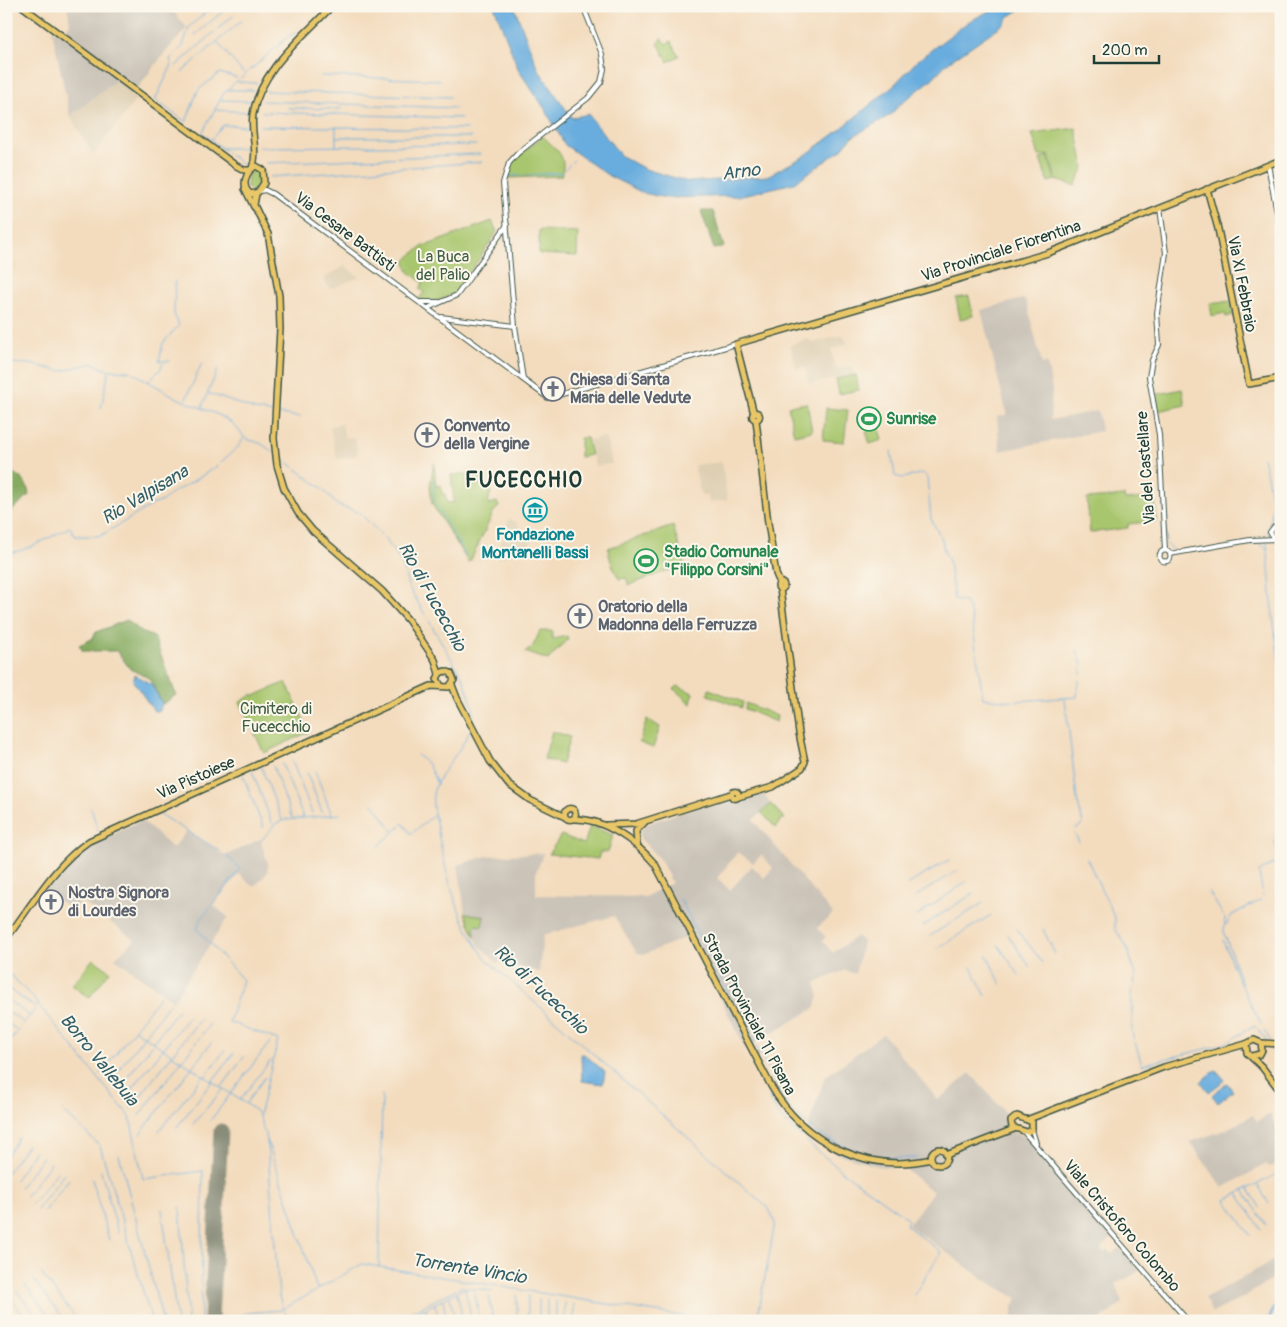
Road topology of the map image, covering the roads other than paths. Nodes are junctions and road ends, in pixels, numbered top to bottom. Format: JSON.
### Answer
{"nodes":[{"id":1,"x":22,"y":6,"type":"edge"},
{"id":2,"x":332,"y":6,"type":"edge"},
{"id":3,"x":583,"y":6,"type":"edge"},
{"id":4,"x":254,"y":152,"type":"junction"},
{"id":5,"x":1281,"y":160,"type":"edge"},
{"id":6,"x":235,"y":165,"type":"junction"},
{"id":7,"x":1268,"y":165,"type":"junction"},
{"id":8,"x":262,"y":168,"type":"junction"},
{"id":9,"x":251,"y":169,"type":"junction"},
{"id":10,"x":265,"y":178,"type":"junction"},
{"id":11,"x":245,"y":183,"type":"junction"},
{"id":12,"x":1207,"y":190,"type":"junction"},
{"id":13,"x":258,"y":192,"type":"junction"},
{"id":14,"x":273,"y":194,"type":"junction"},
{"id":15,"x":1160,"y":208,"type":"junction"},
{"id":16,"x":258,"y":214,"type":"junction"},
{"id":17,"x":507,"y":225,"type":"junction"},
{"id":18,"x":1281,"y":233,"type":"edge"},
{"id":19,"x":419,"y":302,"type":"junction"},
{"id":20,"x":441,"y":302,"type":"junction"},
{"id":21,"x":428,"y":308,"type":"junction"},
{"id":22,"x":439,"y":317,"type":"junction"},
{"id":23,"x":515,"y":326,"type":"junction"},
{"id":24,"x":736,"y":344,"type":"junction"},
{"id":25,"x":1281,"y":378,"type":"edge"},
{"id":26,"x":523,"y":379,"type":"junction"},
{"id":27,"x":1281,"y":526,"type":"edge"},
{"id":28,"x":1271,"y":534,"type":"junction"},
{"id":29,"x":1279,"y":538,"type":"edge"},
{"id":30,"x":1265,"y":540,"type":"junction"},
{"id":31,"x":1165,"y":550,"type":"junction"},
{"id":32,"x":1170,"y":554,"type":"junction"},
{"id":33,"x":435,"y":660,"type":"junction"},
{"id":34,"x":448,"y":671,"type":"junction"},
{"id":35,"x":438,"y":676,"type":"junction"},
{"id":36,"x":432,"y":686,"type":"junction"},
{"id":37,"x":446,"y":686,"type":"junction"},
{"id":38,"x":566,"y":814,"type":"junction"},
{"id":39,"x":575,"y":816,"type":"junction"},
{"id":40,"x":647,"y":821,"type":"junction"},
{"id":41,"x":595,"y":824,"type":"junction"},
{"id":42,"x":629,"y":825,"type":"junction"},
{"id":43,"x":636,"y":831,"type":"junction"},
{"id":44,"x":626,"y":837,"type":"junction"},
{"id":45,"x":637,"y":844,"type":"junction"},
{"id":46,"x":6,"y":939,"type":"edge"},
{"id":47,"x":1260,"y":1043,"type":"junction"},
{"id":48,"x":1246,"y":1044,"type":"junction"},
{"id":49,"x":1278,"y":1044,"type":"edge"},
{"id":50,"x":1230,"y":1050,"type":"junction"},
{"id":51,"x":1261,"y":1052,"type":"junction"},
{"id":52,"x":1247,"y":1053,"type":"junction"},
{"id":53,"x":1252,"y":1056,"type":"junction"},
{"id":54,"x":1262,"y":1067,"type":"junction"},
{"id":55,"x":1281,"y":1092,"type":"edge"},
{"id":56,"x":1032,"y":1124,"type":"junction"},
{"id":57,"x":1012,"y":1127,"type":"junction"},
{"id":58,"x":1023,"y":1131,"type":"junction"},
{"id":59,"x":1038,"y":1147,"type":"junction"},
{"id":60,"x":946,"y":1155,"type":"junction"},
{"id":61,"x":931,"y":1159,"type":"junction"},
{"id":62,"x":1188,"y":1321,"type":"edge"}],
"edges":[{"from":1,"to":6,"type":"main road"},
{"from":2,"to":4,"type":"main road"},
{"from":3,"to":17,"type":"street"},
{"from":4,"to":8,"type":"main road","name":"Via Cesare Battisti"},
{"from":4,"to":9,"type":"main road"},
{"from":5,"to":7,"type":"main road","name":"Via Provinciale Fiorentina"},
{"from":6,"to":9,"type":"main road"},
{"from":6,"to":11,"type":"main road"},
{"from":7,"to":12,"type":"main road","name":"Via Provinciale Fiorentina"},
{"from":7,"to":18,"type":"street"},
{"from":8,"to":9,"type":"main road"},
{"from":8,"to":10,"type":"main road","name":"Via Cesare Battisti"},
{"from":9,"to":11,"type":"main road"},
{"from":10,"to":13,"type":"main road"},
{"from":10,"to":14,"type":"street","name":"Via Cesare Battisti"},
{"from":11,"to":13,"type":"main road"},
{"from":11,"to":16,"type":"main road"},
{"from":12,"to":15,"type":"main road","name":"Via Provinciale Fiorentina"},
{"from":12,"to":25,"type":"main road","name":"Via XI Febbraio"},
{"from":13,"to":14,"type":"street","name":"Via Cesare Battisti"},
{"from":13,"to":16,"type":"main road"},
{"from":14,"to":19,"type":"street","name":"Via Cesare Battisti"},
{"from":15,"to":24,"type":"main road","name":"Via Provinciale Fiorentina"},
{"from":15,"to":31,"type":"street","name":"Via del Castellare"},
{"from":16,"to":33,"type":"main road"},
{"from":17,"to":20,"type":"street"},
{"from":17,"to":23,"type":"street"},
{"from":19,"to":20,"type":"street"},
{"from":19,"to":21,"type":"street","name":"Via Cesare Battisti"},
{"from":20,"to":21,"type":"street"},
{"from":21,"to":22,"type":"street","name":"Via Cesare Battisti"},
{"from":22,"to":23,"type":"street"},
{"from":22,"to":26,"type":"street","name":"Via Cesare Battisti"},
{"from":23,"to":26,"type":"street"},
{"from":24,"to":26,"type":"street","name":"Via Cesare Battisti"},
{"from":24,"to":40,"type":"main road"},
{"from":27,"to":28,"type":"street"},
{"from":28,"to":29,"type":"street"},
{"from":28,"to":30,"type":"street"},
{"from":29,"to":30,"type":"street"},
{"from":30,"to":32,"type":"street"},
{"from":31,"to":32,"type":"street"},
{"from":31,"to":32,"type":"street"},
{"from":33,"to":34,"type":"main road"},
{"from":33,"to":35,"type":"main road"},
{"from":34,"to":35,"type":"main road"},
{"from":34,"to":37,"type":"main road"},
{"from":35,"to":36,"type":"main road","name":"Via Pistoiese"},
{"from":35,"to":37,"type":"main road"},
{"from":36,"to":37,"type":"main road","name":"Via Pistoiese"},
{"from":36,"to":46,"type":"main road","name":"Via Pistoiese"},
{"from":37,"to":38,"type":"main road","name":"Strada Provinciale 11 Pisana"},
{"from":38,"to":39,"type":"main road","name":"Strada Provinciale 11 Pisana"},
{"from":38,"to":39,"type":"main road","name":"Strada Provinciale 11 Pisana"},
{"from":39,"to":41,"type":"main road","name":"Strada Provinciale 11 Pisana"},
{"from":40,"to":42,"type":"main road"},
{"from":40,"to":43,"type":"main road"},
{"from":41,"to":42,"type":"main road"},
{"from":41,"to":44,"type":"main road","name":"Strada Provinciale 11 Pisana"},
{"from":42,"to":44,"type":"main road"},
{"from":43,"to":44,"type":"main road"},
{"from":43,"to":45,"type":"main road"},
{"from":44,"to":45,"type":"main road","name":"Strada Provinciale 11 Pisana"},
{"from":45,"to":61,"type":"main road","name":"Strada Provinciale 11 Pisana"},
{"from":47,"to":48,"type":"main road"},
{"from":47,"to":49,"type":"main road"},
{"from":47,"to":51,"type":"main road"},
{"from":48,"to":50,"type":"main road","name":"Strada Provinciale 11 Pisana"},
{"from":48,"to":52,"type":"main road"},
{"from":49,"to":51,"type":"main road"},
{"from":50,"to":52,"type":"main road","name":"Strada Provinciale 11 Pisana"},
{"from":50,"to":56,"type":"main road","name":"Strada Provinciale 11 Pisana"},
{"from":51,"to":53,"type":"main road"},
{"from":51,"to":54,"type":"main road"},
{"from":52,"to":53,"type":"main road"},
{"from":53,"to":54,"type":"main road"},
{"from":54,"to":55,"type":"main road"},
{"from":56,"to":57,"type":"main road","name":"Strada Provinciale 11 Pisana"},
{"from":56,"to":58,"type":"main road","name":"Strada Provinciale 11 Pisana"},
{"from":56,"to":59,"type":"street","name":"Viale Cristoforo Colombo"},
{"from":57,"to":58,"type":"main road","name":"Strada Provinciale 11 Pisana"},
{"from":57,"to":60,"type":"main road","name":"Strada Provinciale 11 Pisana"},
{"from":58,"to":59,"type":"street","name":"Viale Cristoforo Colombo"},
{"from":59,"to":62,"type":"street","name":"Viale Cristoforo Colombo"},
{"from":60,"to":61,"type":"main road","name":"Strada Provinciale 11 Pisana"},
{"from":60,"to":61,"type":"main road","name":"Strada Provinciale 11 Pisana"}]}
